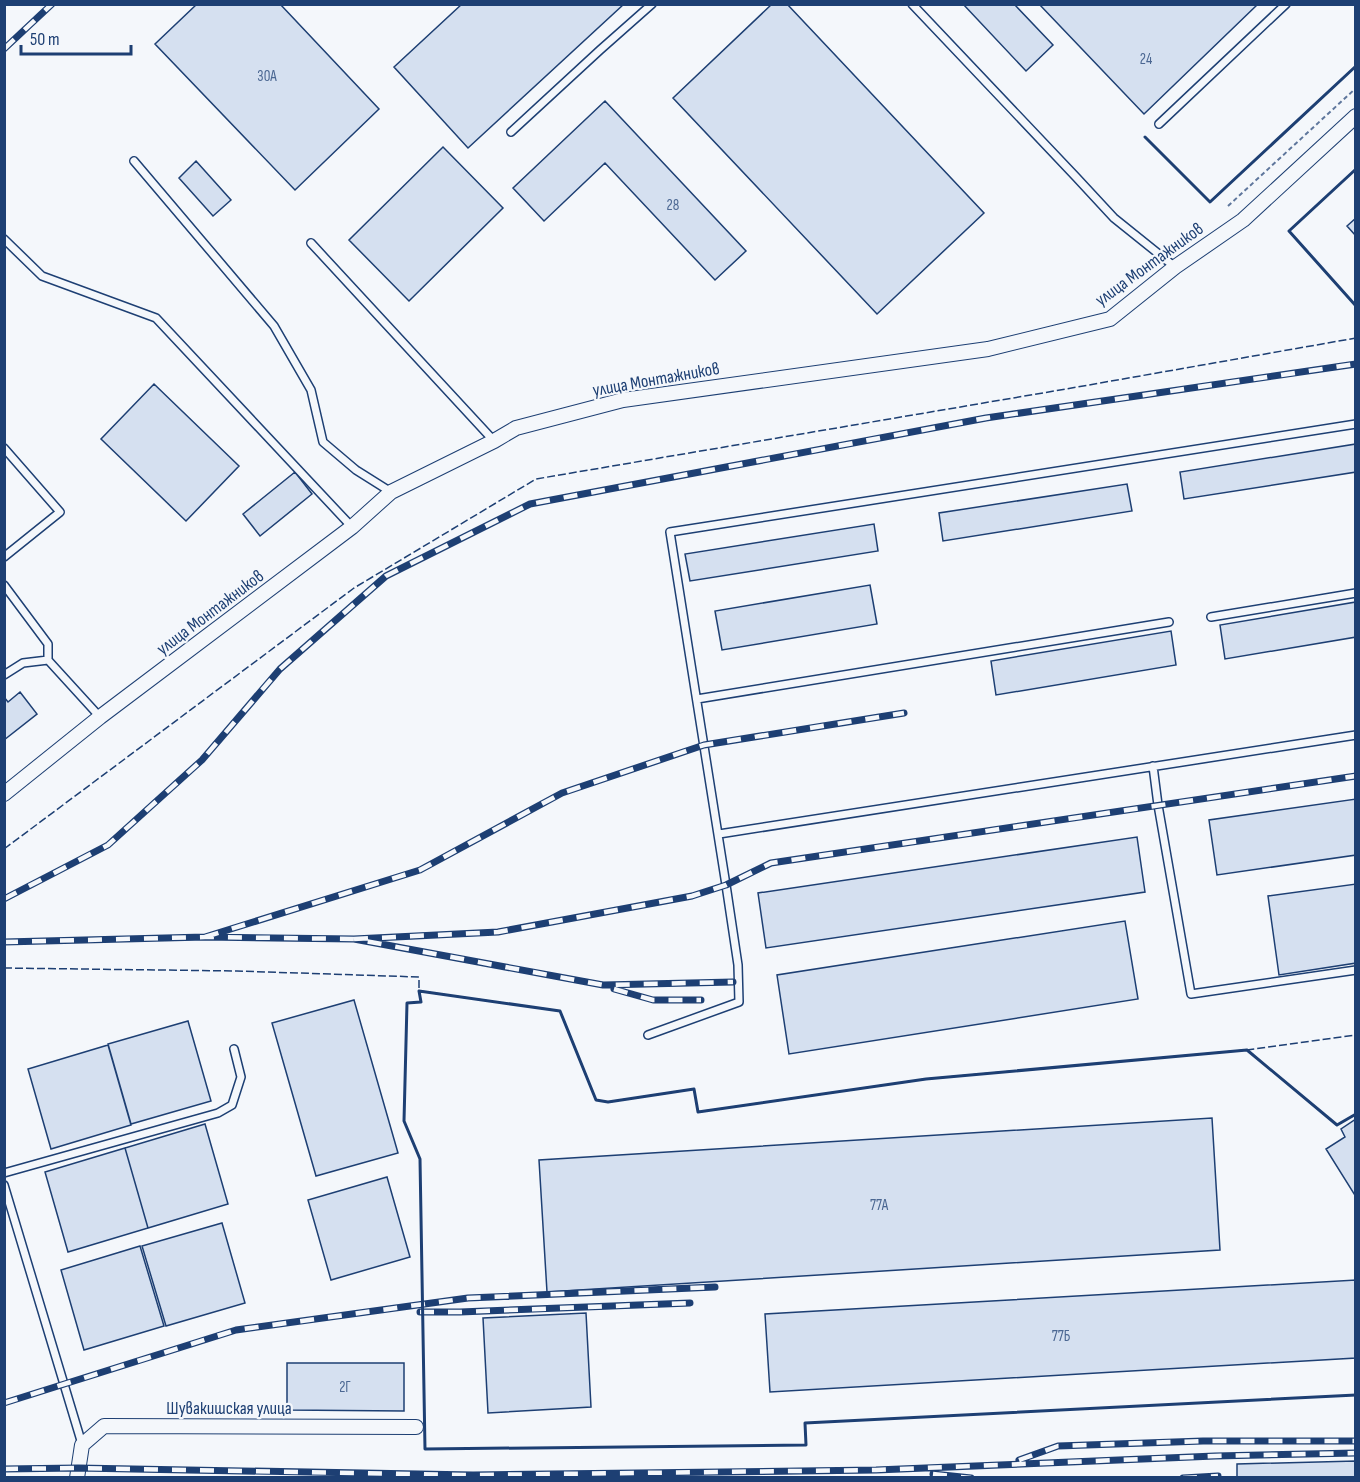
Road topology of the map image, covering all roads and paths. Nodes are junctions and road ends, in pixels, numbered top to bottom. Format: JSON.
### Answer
{"nodes":[{"id":1,"x":652,"y":4,"type":"edge"},
{"id":2,"x":912,"y":4,"type":"edge"},
{"id":3,"x":1286,"y":4,"type":"edge"},
{"id":4,"x":1356,"y":88,"type":"edge"},
{"id":5,"x":1356,"y":116,"type":"edge"},
{"id":6,"x":1159,"y":124,"type":"dead end"},
{"id":7,"x":511,"y":132,"type":"dead end"},
{"id":8,"x":134,"y":161,"type":"dead end"},
{"id":9,"x":1228,"y":206,"type":"dead end"},
{"id":10,"x":4,"y":239,"type":"edge"},
{"id":11,"x":311,"y":243,"type":"dead end"},
{"id":12,"x":1175,"y":267,"type":"junction"},
{"id":13,"x":1356,"y":424,"type":"edge"},
{"id":14,"x":494,"y":441,"type":"junction"},
{"id":15,"x":4,"y":448,"type":"edge"},
{"id":16,"x":391,"y":492,"type":"junction"},
{"id":17,"x":352,"y":527,"type":"junction"},
{"id":18,"x":4,"y":557,"type":"edge"},
{"id":19,"x":4,"y":585,"type":"edge"},
{"id":20,"x":1356,"y":593,"type":"edge"},
{"id":21,"x":1211,"y":617,"type":"dead end"},
{"id":22,"x":1169,"y":622,"type":"dead end"},
{"id":23,"x":48,"y":660,"type":"junction"},
{"id":24,"x":4,"y":675,"type":"edge"},
{"id":25,"x":697,"y":699,"type":"junction"},
{"id":26,"x":100,"y":717,"type":"junction"},
{"id":27,"x":1356,"y":735,"type":"edge"},
{"id":28,"x":1154,"y":766,"type":"junction"},
{"id":29,"x":6,"y":790,"type":"edge"},
{"id":30,"x":719,"y":834,"type":"junction"},
{"id":31,"x":1356,"y":970,"type":"edge"},
{"id":32,"x":648,"y":1035,"type":"dead end"},
{"id":33,"x":234,"y":1049,"type":"dead end"},
{"id":34,"x":4,"y":1173,"type":"edge"},
{"id":35,"x":4,"y":1185,"type":"edge"},
{"id":36,"x":416,"y":1426,"type":"dead end"},
{"id":37,"x":82,"y":1445,"type":"junction"},
{"id":38,"x":77,"y":1478,"type":"edge"}],
"edges":[{"from":1,"to":7,"type":"lane"},
{"from":2,"to":12,"type":"lane"},
{"from":3,"to":6,"type":"lane"},
{"from":4,"to":9,"type":"path"},
{"from":5,"to":12,"type":"street","name":"улица Монтажников"},
{"from":8,"to":16,"type":"lane"},
{"from":10,"to":17,"type":"lane"},
{"from":11,"to":14,"type":"lane"},
{"from":12,"to":14,"type":"street","name":"улица Монтажников"},
{"from":13,"to":25,"type":"lane"},
{"from":14,"to":16,"type":"street","name":"улица Монтажников"},
{"from":15,"to":18,"type":"lane"},
{"from":16,"to":17,"type":"street","name":"улица Монтажников"},
{"from":17,"to":26,"type":"street","name":"улица Монтажников"},
{"from":19,"to":23,"type":"lane"},
{"from":20,"to":21,"type":"lane"},
{"from":22,"to":25,"type":"lane"},
{"from":23,"to":24,"type":"lane"},
{"from":23,"to":26,"type":"lane"},
{"from":25,"to":30,"type":"lane"},
{"from":26,"to":29,"type":"street","name":"улица Монтажников"},
{"from":27,"to":28,"type":"lane"},
{"from":28,"to":30,"type":"lane"},
{"from":28,"to":31,"type":"lane"},
{"from":30,"to":32,"type":"lane"},
{"from":33,"to":34,"type":"lane"},
{"from":35,"to":37,"type":"lane"},
{"from":36,"to":37,"type":"street","name":"Шувакишская улица"},
{"from":37,"to":38,"type":"street"}]}
